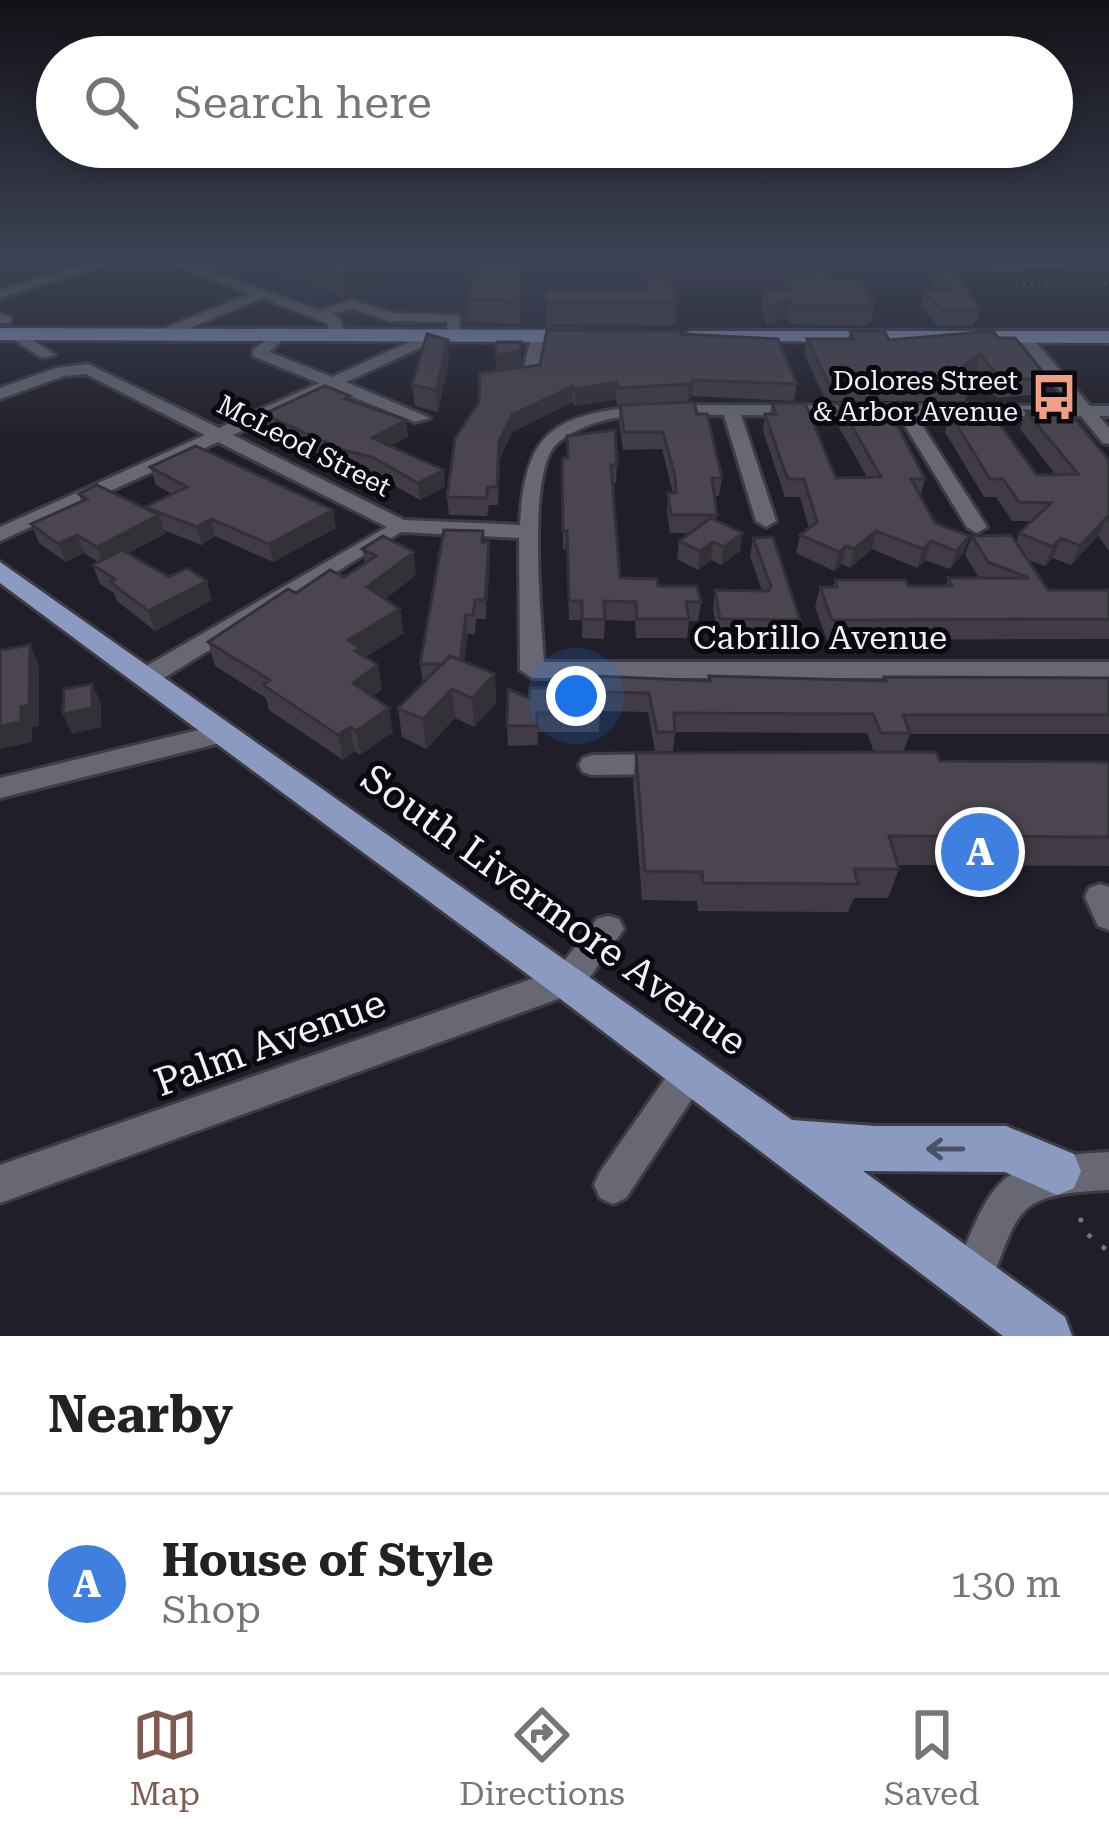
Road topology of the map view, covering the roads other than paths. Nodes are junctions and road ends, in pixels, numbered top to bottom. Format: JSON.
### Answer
{"nodes":[{"id":1,"x":194,"y":321,"type":"edge"},
{"id":2,"x":310,"y":321,"type":"edge"},
{"id":3,"x":334,"y":321,"type":"edge"},
{"id":4,"x":453,"y":321,"type":"edge"},
{"id":5,"x":5,"y":327,"type":"edge"},
{"id":6,"x":163,"y":334,"type":"junction"},
{"id":7,"x":280,"y":335,"type":"junction"},
{"id":8,"x":304,"y":335,"type":"junction"},
{"id":9,"x":338,"y":335,"type":"junction"},
{"id":10,"x":443,"y":336,"type":"junction"},
{"id":11,"x":537,"y":336,"type":"junction"},
{"id":12,"x":605,"y":337,"type":"edge"},
{"id":13,"x":676,"y":337,"type":"edge"},
{"id":14,"x":1024,"y":337,"type":"junction"},
{"id":15,"x":1109,"y":338,"type":"edge"},
{"id":16,"x":47,"y":355,"type":"dead end"},
{"id":17,"x":501,"y":381,"type":"edge"},
{"id":18,"x":331,"y":383,"type":"junction"},
{"id":19,"x":0,"y":394,"type":"edge"},
{"id":20,"x":731,"y":410,"type":"junction"},
{"id":21,"x":905,"y":411,"type":"junction"},
{"id":22,"x":1086,"y":411,"type":"junction"},
{"id":23,"x":1109,"y":411,"type":"edge"},
{"id":24,"x":421,"y":418,"type":"dead end"},
{"id":25,"x":221,"y":433,"type":"junction"},
{"id":26,"x":1109,"y":439,"type":"edge"},
{"id":27,"x":766,"y":521,"type":"dead end"},
{"id":28,"x":400,"y":526,"type":"junction"},
{"id":29,"x":977,"y":527,"type":"dead end"},
{"id":30,"x":531,"y":532,"type":"junction"},
{"id":31,"x":0,"y":535,"type":"edge"},
{"id":32,"x":0,"y":570,"type":"edge"},
{"id":33,"x":1109,"y":670,"type":"edge"},
{"id":34,"x":145,"y":678,"type":"junction"},
{"id":35,"x":223,"y":733,"type":"junction"},
{"id":36,"x":592,"y":764,"type":"dead end"},
{"id":37,"x":688,"y":764,"type":"edge"},
{"id":38,"x":0,"y":788,"type":"edge"},
{"id":39,"x":608,"y":929,"type":"dead end"},
{"id":40,"x":568,"y":981,"type":"junction"},
{"id":41,"x":690,"y":1072,"type":"junction"},
{"id":42,"x":784,"y":1142,"type":"junction"},
{"id":43,"x":1109,"y":1171,"type":"edge"},
{"id":44,"x":1057,"y":1172,"type":"junction"},
{"id":45,"x":0,"y":1184,"type":"edge"},
{"id":46,"x":613,"y":1185,"type":"dead end"},
{"id":47,"x":0,"y":1204,"type":"edge"},
{"id":48,"x":970,"y":1282,"type":"junction"},
{"id":49,"x":1046,"y":1336,"type":"edge"}],
"edges":[{"from":1,"to":6,"type":"street"},
{"from":2,"to":8,"type":"street"},
{"from":3,"to":9,"type":"street"},
{"from":4,"to":10,"type":"street"},
{"from":5,"to":6,"type":"main road"},
{"from":5,"to":16,"type":"street"},
{"from":6,"to":7,"type":"main road"},
{"from":7,"to":8,"type":"main road"},
{"from":7,"to":18,"type":"street"},
{"from":8,"to":9,"type":"main road"},
{"from":9,"to":10,"type":"main road"},
{"from":10,"to":11,"type":"main road"},
{"from":10,"to":18,"type":"street"},
{"from":11,"to":12,"type":"main road"},
{"from":11,"to":17,"type":"street"},
{"from":13,"to":14,"type":"main road"},
{"from":14,"to":15,"type":"main road"},
{"from":14,"to":22,"type":"street"},
{"from":18,"to":24,"type":"street"},
{"from":18,"to":25,"type":"street"},
{"from":19,"to":25,"type":"street","name":"McLeod Street"},
{"from":20,"to":21,"type":"street"},
{"from":20,"to":27,"type":"street"},
{"from":20,"to":30,"type":"street"},
{"from":21,"to":22,"type":"street"},
{"from":21,"to":29,"type":"street"},
{"from":22,"to":23,"type":"street"},
{"from":22,"to":26,"type":"street"},
{"from":25,"to":28,"type":"street","name":"McLeod Street"},
{"from":25,"to":31,"type":"street"},
{"from":28,"to":30,"type":"street","name":"McLeod Street"},
{"from":28,"to":34,"type":"street"},
{"from":30,"to":33,"type":"street","name":"Cabrillo Avenue"},
{"from":32,"to":34,"type":"main road","name":"South Livermore Avenue"},
{"from":34,"to":35,"type":"main road","name":"South Livermore Avenue"},
{"from":35,"to":38,"type":"street"},
{"from":35,"to":40,"type":"main road","name":"South Livermore Avenue"},
{"from":36,"to":37,"type":"street"},
{"from":39,"to":40,"type":"street"},
{"from":40,"to":41,"type":"main road","name":"South Livermore Avenue"},
{"from":40,"to":45,"type":"street","name":"Palm Avenue"},
{"from":41,"to":42,"type":"main road","name":"South Livermore Avenue"},
{"from":41,"to":46,"type":"street"},
{"from":44,"to":42,"type":"main road","one_way":true},
{"from":42,"to":48,"type":"main road","name":"South Livermore Avenue"},
{"from":43,"to":44,"type":"street"},
{"from":44,"to":48,"type":"street"},
{"from":45,"to":47,"type":"street"},
{"from":48,"to":49,"type":"main road","name":"South Livermore Avenue"}]}
